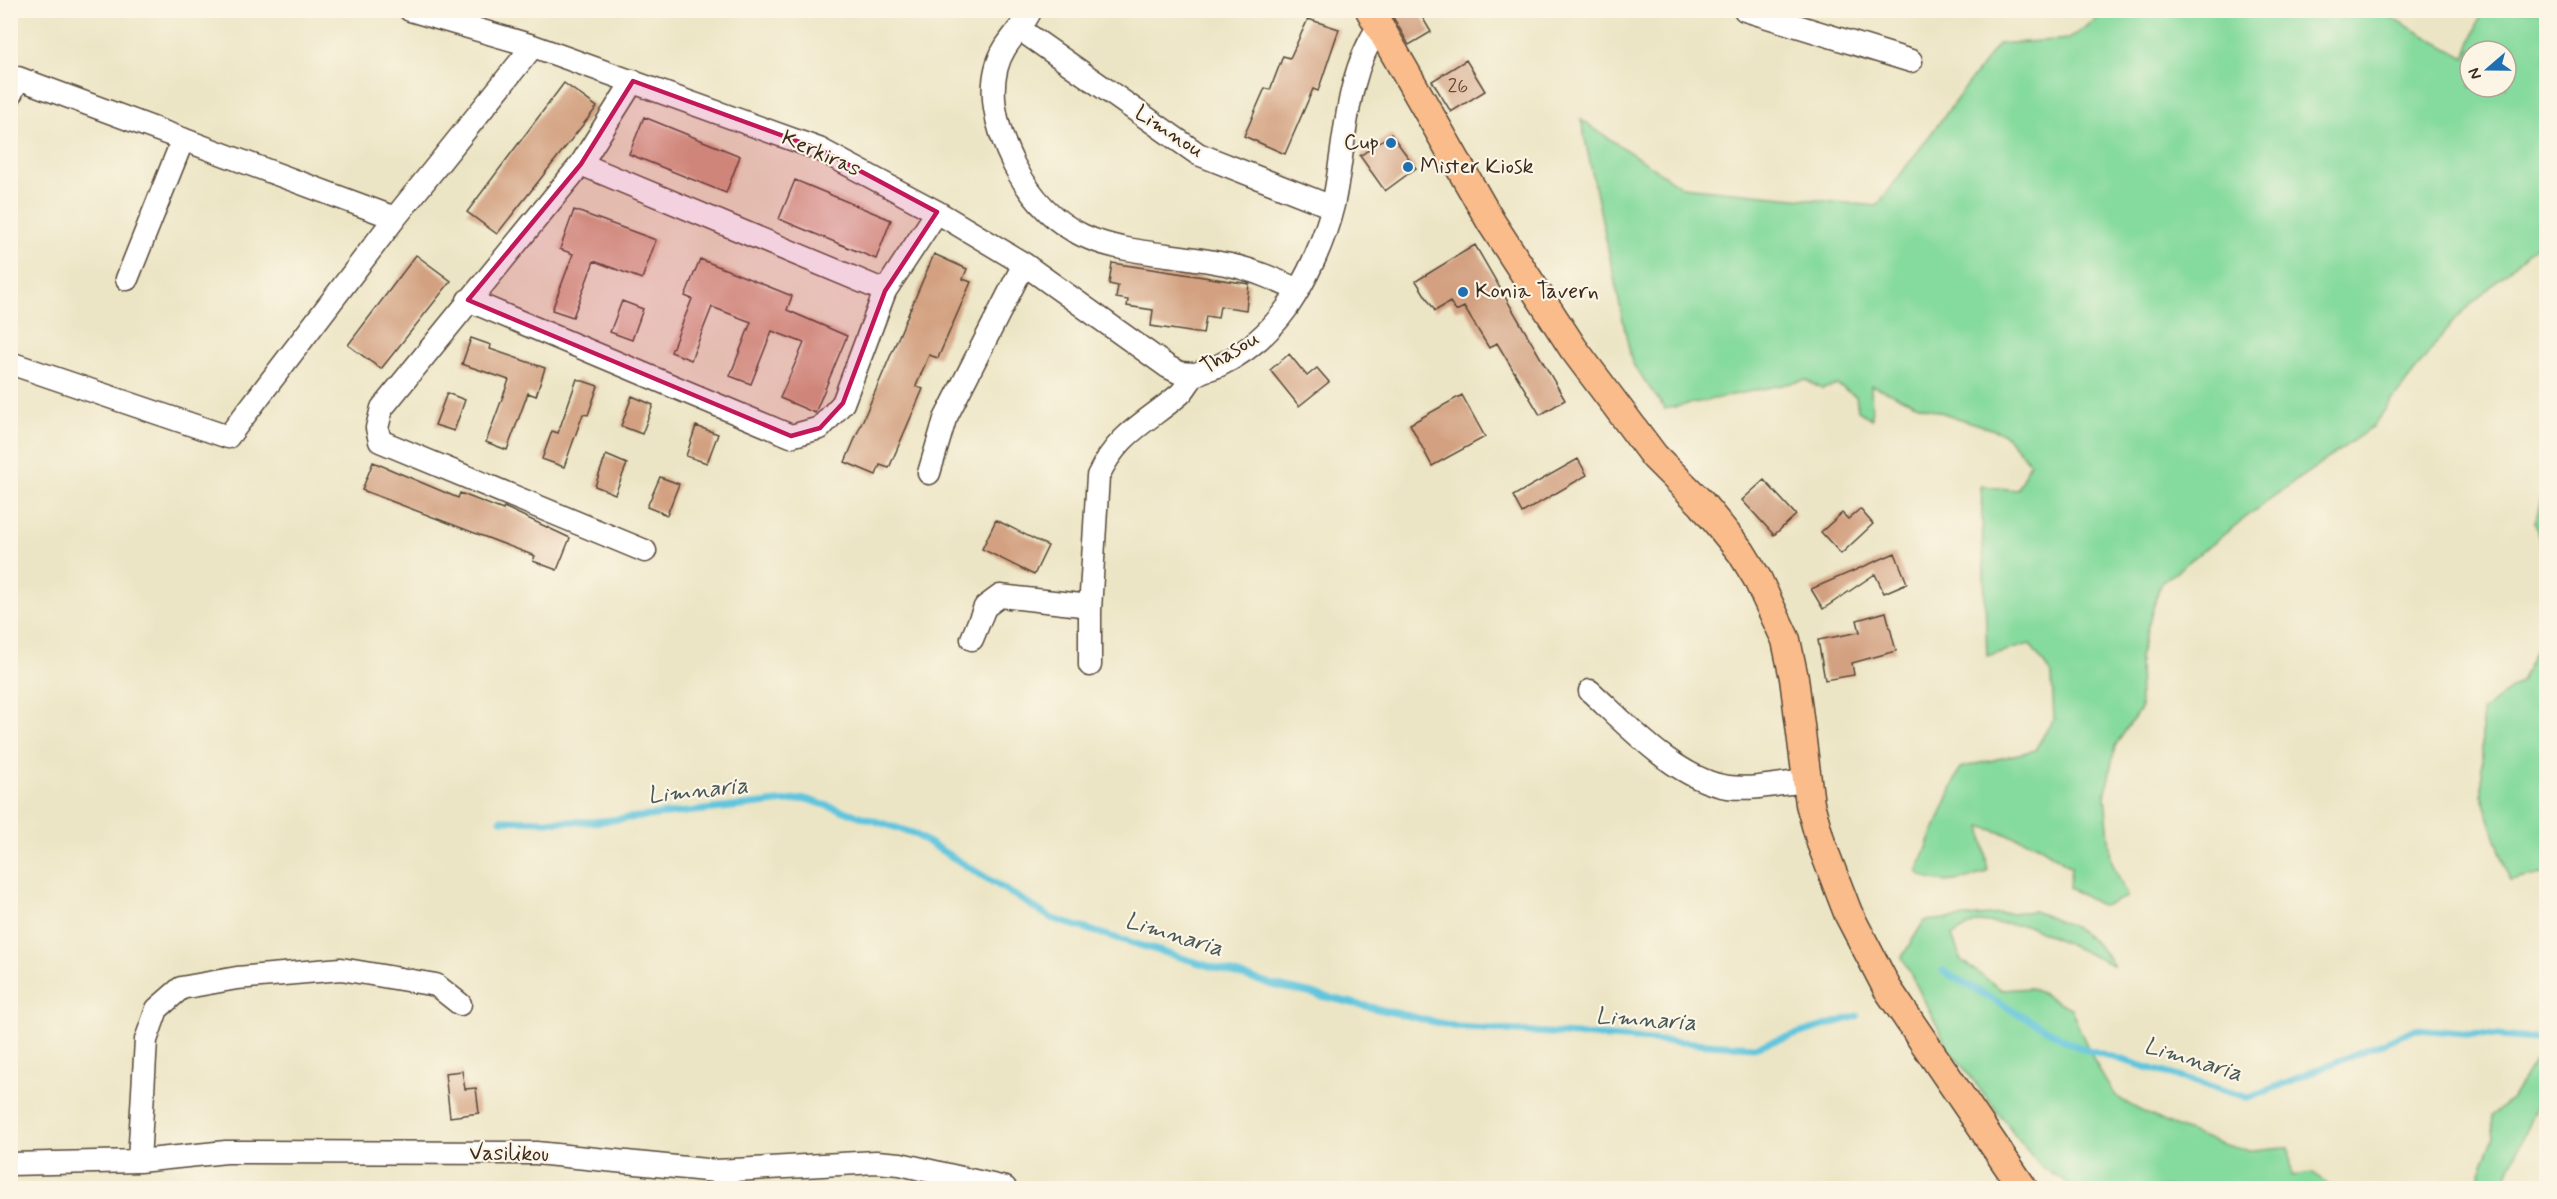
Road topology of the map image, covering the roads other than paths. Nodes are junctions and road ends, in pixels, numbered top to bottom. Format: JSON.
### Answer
{"nodes":[{"id":1,"x":410,"y":10,"type":"edge"},
{"id":2,"x":1745,"y":10,"type":"edge"},
{"id":3,"x":1374,"y":18,"type":"edge"},
{"id":4,"x":1026,"y":20,"type":"edge"},
{"id":5,"x":533,"y":46,"type":"junction"},
{"id":6,"x":1911,"y":61,"type":"dead end"},
{"id":7,"x":633,"y":81,"type":"junction"},
{"id":8,"x":10,"y":96,"type":"edge"},
{"id":9,"x":183,"y":139,"type":"junction"},
{"id":10,"x":581,"y":164,"type":"junction"},
{"id":11,"x":1332,"y":207,"type":"junction"},
{"id":12,"x":938,"y":212,"type":"junction"},
{"id":13,"x":395,"y":218,"type":"junction"},
{"id":14,"x":1024,"y":264,"type":"junction"},
{"id":15,"x":127,"y":279,"type":"dead end"},
{"id":16,"x":1298,"y":290,"type":"junction"},
{"id":17,"x":885,"y":291,"type":"junction"},
{"id":18,"x":468,"y":300,"type":"junction"},
{"id":19,"x":10,"y":363,"type":"edge"},
{"id":20,"x":1194,"y":374,"type":"junction"},
{"id":21,"x":929,"y":474,"type":"dead end"},
{"id":22,"x":645,"y":551,"type":"dead end"},
{"id":23,"x":1090,"y":606,"type":"junction"},
{"id":24,"x":972,"y":639,"type":"dead end"},
{"id":25,"x":1090,"y":665,"type":"dead end"},
{"id":26,"x":1590,"y":691,"type":"dead end"},
{"id":27,"x":1805,"y":781,"type":"junction"},
{"id":28,"x":460,"y":1004,"type":"dead end"},
{"id":29,"x":139,"y":1161,"type":"junction"},
{"id":30,"x":10,"y":1164,"type":"edge"},
{"id":31,"x":1005,"y":1188,"type":"edge"},
{"id":32,"x":2023,"y":1188,"type":"edge"}],
"edges":[{"from":1,"to":5,"type":"street","name":"Kerkiras"},
{"from":2,"to":6,"type":"street"},
{"from":3,"to":11,"type":"street","name":"Thasou"},
{"from":3,"to":27,"type":"main road"},
{"from":4,"to":11,"type":"street","name":"Limnou"},
{"from":4,"to":16,"type":"street"},
{"from":5,"to":7,"type":"street","name":"Kerkiras"},
{"from":5,"to":13,"type":"street"},
{"from":7,"to":10,"type":"street"},
{"from":7,"to":12,"type":"street","name":"Kerkiras"},
{"from":8,"to":9,"type":"street"},
{"from":9,"to":13,"type":"street"},
{"from":9,"to":15,"type":"street"},
{"from":10,"to":17,"type":"street"},
{"from":10,"to":18,"type":"street"},
{"from":11,"to":16,"type":"street","name":"Thasou"},
{"from":12,"to":14,"type":"street","name":"Kerkiras"},
{"from":12,"to":17,"type":"street"},
{"from":13,"to":19,"type":"street"},
{"from":14,"to":20,"type":"street","name":"Kerkiras"},
{"from":14,"to":21,"type":"street"},
{"from":16,"to":20,"type":"street","name":"Thasou"},
{"from":17,"to":18,"type":"street"},
{"from":18,"to":22,"type":"street"},
{"from":20,"to":23,"type":"street","name":"Thasou"},
{"from":23,"to":24,"type":"street"},
{"from":23,"to":25,"type":"street","name":"Thasou"},
{"from":26,"to":27,"type":"street"},
{"from":27,"to":32,"type":"main road"},
{"from":28,"to":29,"type":"street"},
{"from":29,"to":30,"type":"street","name":"Vasilikou"},
{"from":29,"to":31,"type":"street","name":"Vasilikou"}]}
